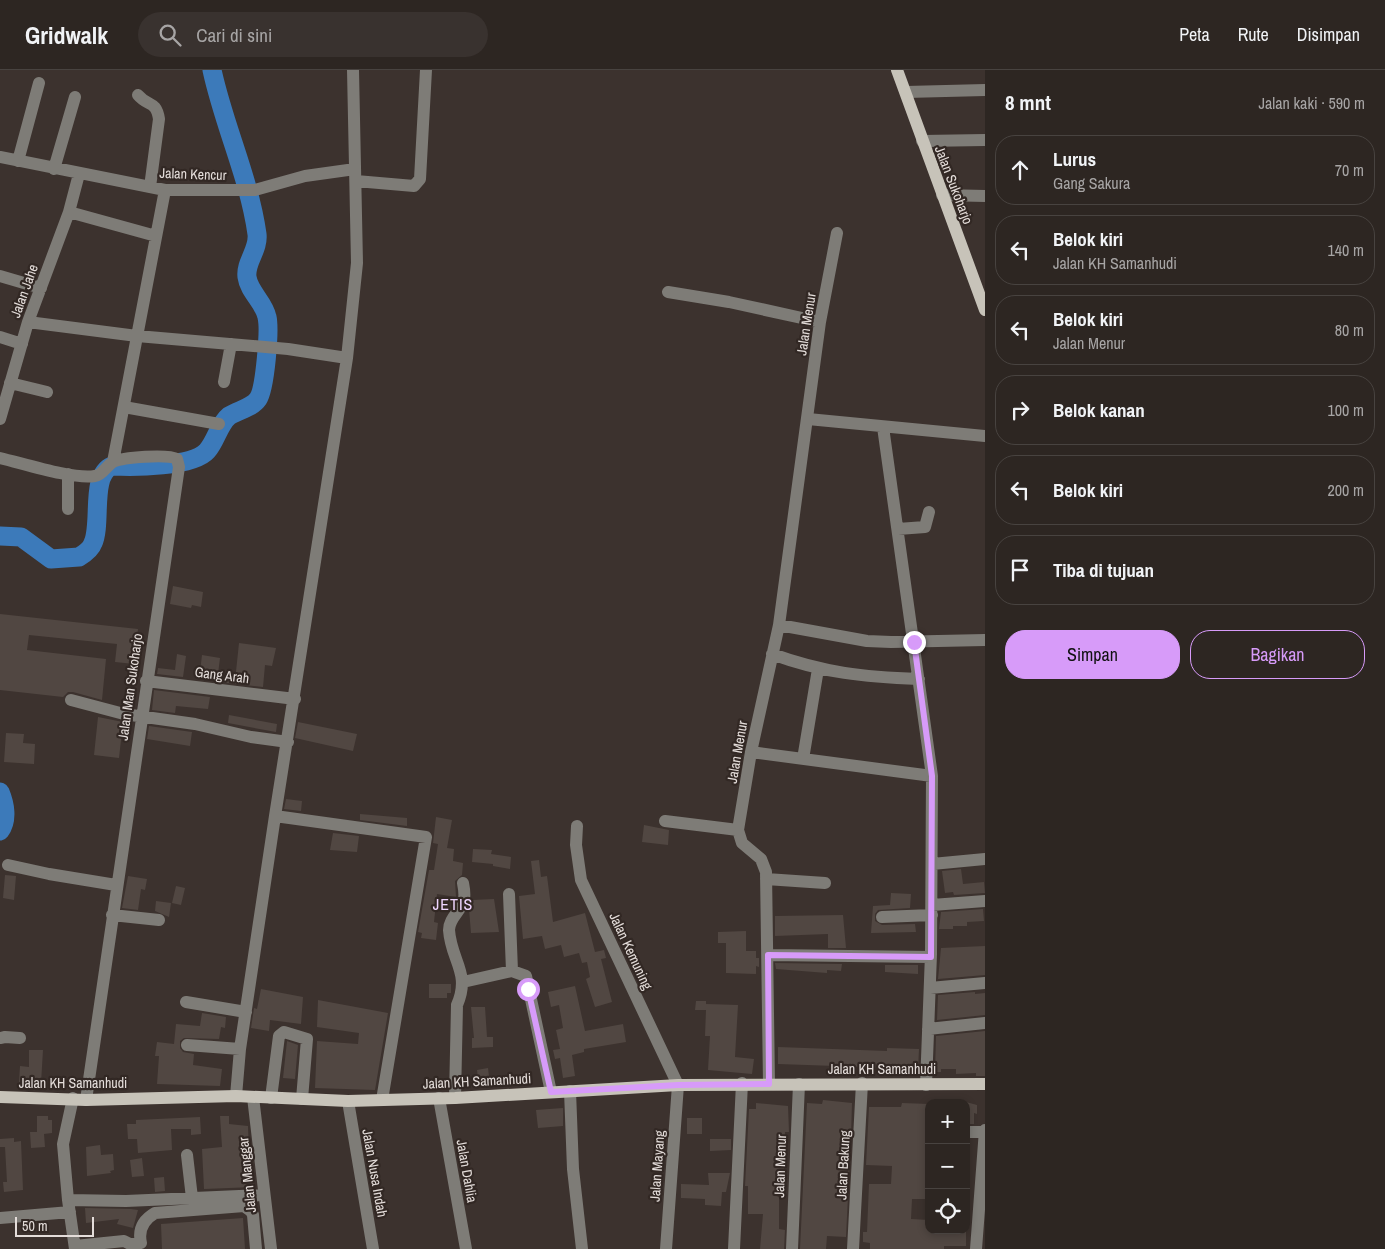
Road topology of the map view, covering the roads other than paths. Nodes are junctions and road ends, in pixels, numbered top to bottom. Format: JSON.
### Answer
{"nodes":[{"id":1,"x":353,"y":70,"type":"edge"},
{"id":2,"x":426,"y":70,"type":"edge"},
{"id":3,"x":897,"y":70,"type":"edge"},
{"id":4,"x":40,"y":83,"type":"dead end"},
{"id":5,"x":985,"y":90,"type":"edge"},
{"id":6,"x":906,"y":92,"type":"junction"},
{"id":7,"x":138,"y":95,"type":"dead end"},
{"id":8,"x":75,"y":97,"type":"dead end"},
{"id":9,"x":985,"y":140,"type":"edge"},
{"id":10,"x":922,"y":141,"type":"junction"},
{"id":11,"x":0,"y":157,"type":"edge"},
{"id":12,"x":18,"y":161,"type":"junction"},
{"id":13,"x":54,"y":168,"type":"junction"},
{"id":14,"x":79,"y":174,"type":"junction"},
{"id":15,"x":356,"y":175,"type":"junction"},
{"id":16,"x":150,"y":187,"type":"junction"},
{"id":17,"x":165,"y":190,"type":"junction"},
{"id":18,"x":942,"y":195,"type":"junction"},
{"id":19,"x":985,"y":196,"type":"edge"},
{"id":20,"x":69,"y":212,"type":"junction"},
{"id":21,"x":837,"y":233,"type":"dead end"},
{"id":22,"x":156,"y":236,"type":"junction"},
{"id":23,"x":0,"y":276,"type":"edge"},
{"id":24,"x":41,"y":288,"type":"junction"},
{"id":25,"x":668,"y":292,"type":"dead end"},
{"id":26,"x":984,"y":302,"type":"edge"},
{"id":27,"x":28,"y":322,"type":"junction"},
{"id":28,"x":820,"y":322,"type":"junction"},
{"id":29,"x":137,"y":336,"type":"junction"},
{"id":30,"x":0,"y":337,"type":"edge"},
{"id":31,"x":22,"y":344,"type":"junction"},
{"id":32,"x":231,"y":344,"type":"junction"},
{"id":33,"x":347,"y":358,"type":"junction"},
{"id":34,"x":10,"y":382,"type":"junction"},
{"id":35,"x":224,"y":382,"type":"dead end"},
{"id":36,"x":47,"y":392,"type":"dead end"},
{"id":37,"x":124,"y":407,"type":"junction"},
{"id":38,"x":0,"y":419,"type":"edge"},
{"id":39,"x":808,"y":419,"type":"junction"},
{"id":40,"x":219,"y":424,"type":"dead end"},
{"id":41,"x":883,"y":427,"type":"junction"},
{"id":42,"x":985,"y":436,"type":"edge"},
{"id":43,"x":2,"y":458,"type":"edge"},
{"id":44,"x":113,"y":462,"type":"junction"},
{"id":45,"x":68,"y":474,"type":"junction"},
{"id":46,"x":68,"y":509,"type":"dead end"},
{"id":47,"x":930,"y":512,"type":"dead end"},
{"id":48,"x":898,"y":529,"type":"junction"},
{"id":49,"x":779,"y":625,"type":"junction"},
{"id":50,"x":985,"y":640,"type":"edge"},
{"id":51,"x":914,"y":642,"type":"junction"},
{"id":52,"x":772,"y":654,"type":"junction"},
{"id":53,"x":818,"y":669,"type":"junction"},
{"id":54,"x":919,"y":679,"type":"junction"},
{"id":55,"x":146,"y":681,"type":"junction"},
{"id":56,"x":295,"y":699,"type":"junction"},
{"id":57,"x":71,"y":700,"type":"dead end"},
{"id":58,"x":141,"y":717,"type":"junction"},
{"id":59,"x":288,"y":742,"type":"junction"},
{"id":60,"x":751,"y":752,"type":"junction"},
{"id":61,"x":803,"y":759,"type":"junction"},
{"id":62,"x":932,"y":776,"type":"junction"},
{"id":63,"x":276,"y":816,"type":"junction"},
{"id":64,"x":665,"y":821,"type":"dead end"},
{"id":65,"x":577,"y":826,"type":"dead end"},
{"id":66,"x":738,"y":830,"type":"junction"},
{"id":67,"x":985,"y":859,"type":"edge"},
{"id":68,"x":932,"y":864,"type":"junction"},
{"id":69,"x":8,"y":865,"type":"dead end"},
{"id":70,"x":766,"y":879,"type":"junction"},
{"id":71,"x":463,"y":883,"type":"dead end"},
{"id":72,"x":825,"y":883,"type":"dead end"},
{"id":73,"x":116,"y":885,"type":"junction"},
{"id":74,"x":509,"y":894,"type":"dead end"},
{"id":75,"x":985,"y":901,"type":"edge"},
{"id":76,"x":932,"y":910,"type":"junction"},
{"id":77,"x":112,"y":915,"type":"junction"},
{"id":78,"x":882,"y":917,"type":"dead end"},
{"id":79,"x":159,"y":920,"type":"dead end"},
{"id":80,"x":768,"y":955,"type":"junction"},
{"id":81,"x":931,"y":957,"type":"junction"},
{"id":82,"x":512,"y":971,"type":"junction"},
{"id":83,"x":464,"y":982,"type":"junction"},
{"id":84,"x":985,"y":983,"type":"edge"},
{"id":85,"x":930,"y":988,"type":"junction"},
{"id":86,"x":186,"y":1002,"type":"dead end"},
{"id":87,"x":246,"y":1012,"type":"junction"},
{"id":88,"x":985,"y":1024,"type":"edge"},
{"id":89,"x":928,"y":1029,"type":"junction"},
{"id":90,"x":0,"y":1038,"type":"edge"},
{"id":91,"x":20,"y":1038,"type":"dead end"},
{"id":92,"x":186,"y":1045,"type":"dead end"},
{"id":93,"x":240,"y":1049,"type":"junction"},
{"id":94,"x":742,"y":1083,"type":"junction"},
{"id":95,"x":769,"y":1084,"type":"junction"},
{"id":96,"x":799,"y":1084,"type":"junction"},
{"id":97,"x":862,"y":1084,"type":"junction"},
{"id":98,"x":985,"y":1084,"type":"edge"},
{"id":99,"x":678,"y":1085,"type":"junction"},
{"id":100,"x":926,"y":1085,"type":"junction"},
{"id":101,"x":570,"y":1091,"type":"junction"},
{"id":102,"x":551,"y":1092,"type":"junction"},
{"id":103,"x":236,"y":1096,"type":"junction"},
{"id":104,"x":0,"y":1097,"type":"edge"},
{"id":105,"x":253,"y":1097,"type":"junction"},
{"id":106,"x":271,"y":1098,"type":"junction"},
{"id":107,"x":439,"y":1098,"type":"junction"},
{"id":108,"x":455,"y":1098,"type":"junction"},
{"id":109,"x":79,"y":1099,"type":"junction"},
{"id":110,"x":302,"y":1099,"type":"junction"},
{"id":111,"x":382,"y":1100,"type":"junction"},
{"id":112,"x":348,"y":1101,"type":"junction"},
{"id":113,"x":985,"y":1131,"type":"edge"},
{"id":114,"x":970,"y":1132,"type":"edge"},
{"id":115,"x":187,"y":1155,"type":"dead end"},
{"id":116,"x":263,"y":1195,"type":"junction"},
{"id":117,"x":192,"y":1198,"type":"junction"},
{"id":118,"x":69,"y":1206,"type":"junction"},
{"id":119,"x":0,"y":1218,"type":"edge"},
{"id":120,"x":135,"y":1246,"type":"edge"},
{"id":121,"x":75,"y":1248,"type":"edge"},
{"id":122,"x":256,"y":1249,"type":"edge"},
{"id":123,"x":271,"y":1249,"type":"edge"},
{"id":124,"x":373,"y":1249,"type":"edge"},
{"id":125,"x":466,"y":1249,"type":"edge"},
{"id":126,"x":582,"y":1249,"type":"edge"},
{"id":127,"x":666,"y":1249,"type":"edge"},
{"id":128,"x":734,"y":1249,"type":"edge"},
{"id":129,"x":792,"y":1249,"type":"edge"},
{"id":130,"x":853,"y":1249,"type":"edge"},
{"id":131,"x":976,"y":1249,"type":"edge"}],
"edges":[{"from":1,"to":15,"type":"street"},
{"from":2,"to":15,"type":"street","name":"Jalan Kencur"},
{"from":3,"to":6,"type":"main road","name":"Jalan Sukoharjo"},
{"from":4,"to":12,"type":"street"},
{"from":5,"to":6,"type":"street"},
{"from":6,"to":10,"type":"main road","name":"Jalan Sukoharjo"},
{"from":7,"to":16,"type":"street"},
{"from":8,"to":13,"type":"street"},
{"from":9,"to":10,"type":"street"},
{"from":10,"to":18,"type":"main road","name":"Jalan Sukoharjo"},
{"from":11,"to":12,"type":"street","name":"Jalan Kencur"},
{"from":12,"to":13,"type":"street","name":"Jalan Kencur"},
{"from":13,"to":14,"type":"street","name":"Jalan Kencur"},
{"from":14,"to":16,"type":"street","name":"Jalan Kencur"},
{"from":14,"to":20,"type":"street","name":"Jalan Jahe"},
{"from":15,"to":17,"type":"street","name":"Jalan Kencur"},
{"from":15,"to":33,"type":"street"},
{"from":16,"to":17,"type":"street","name":"Jalan Kencur"},
{"from":17,"to":22,"type":"street"},
{"from":18,"to":19,"type":"street"},
{"from":18,"to":26,"type":"main road","name":"Jalan Sukoharjo"},
{"from":20,"to":22,"type":"street"},
{"from":20,"to":24,"type":"street","name":"Jalan Jahe"},
{"from":21,"to":28,"type":"street","name":"Jalan Menur"},
{"from":22,"to":29,"type":"street"},
{"from":23,"to":24,"type":"street"},
{"from":24,"to":27,"type":"street","name":"Jalan Jahe"},
{"from":25,"to":28,"type":"street"},
{"from":27,"to":29,"type":"street"},
{"from":27,"to":31,"type":"street","name":"Jalan Jahe"},
{"from":28,"to":39,"type":"street","name":"Jalan Menur"},
{"from":29,"to":32,"type":"street"},
{"from":29,"to":37,"type":"street"},
{"from":30,"to":31,"type":"street"},
{"from":31,"to":34,"type":"street","name":"Jalan Jahe"},
{"from":32,"to":33,"type":"street"},
{"from":32,"to":35,"type":"street"},
{"from":33,"to":56,"type":"street"},
{"from":34,"to":36,"type":"street"},
{"from":34,"to":38,"type":"street","name":"Jalan Jahe"},
{"from":37,"to":40,"type":"street"},
{"from":37,"to":44,"type":"street"},
{"from":39,"to":41,"type":"street"},
{"from":39,"to":49,"type":"street","name":"Jalan Menur"},
{"from":41,"to":42,"type":"street"},
{"from":41,"to":48,"type":"street"},
{"from":43,"to":45,"type":"street","name":"Jalan Man Sukoharjo"},
{"from":44,"to":45,"type":"street","name":"Jalan Man Sukoharjo"},
{"from":44,"to":55,"type":"street","name":"Jalan Man Sukoharjo"},
{"from":45,"to":46,"type":"street"},
{"from":47,"to":48,"type":"street"},
{"from":48,"to":51,"type":"street"},
{"from":49,"to":51,"type":"street"},
{"from":49,"to":52,"type":"street","name":"Jalan Menur"},
{"from":50,"to":51,"type":"street"},
{"from":51,"to":54,"type":"street"},
{"from":52,"to":53,"type":"street"},
{"from":52,"to":60,"type":"street","name":"Jalan Menur"},
{"from":53,"to":54,"type":"street"},
{"from":53,"to":61,"type":"street"},
{"from":54,"to":62,"type":"street"},
{"from":55,"to":56,"type":"street","name":"Gang Arah"},
{"from":55,"to":58,"type":"street","name":"Jalan Man Sukoharjo"},
{"from":56,"to":59,"type":"street"},
{"from":57,"to":58,"type":"street"},
{"from":58,"to":59,"type":"street"},
{"from":58,"to":73,"type":"street","name":"Jalan Man Sukoharjo"},
{"from":59,"to":63,"type":"street"},
{"from":60,"to":61,"type":"street"},
{"from":60,"to":66,"type":"street","name":"Jalan Menur"},
{"from":61,"to":62,"type":"street"},
{"from":62,"to":68,"type":"street"},
{"from":63,"to":87,"type":"street"},
{"from":63,"to":111,"type":"street"},
{"from":64,"to":66,"type":"street"},
{"from":65,"to":99,"type":"street","name":"Jalan Kemuning"},
{"from":66,"to":70,"type":"street"},
{"from":67,"to":68,"type":"street"},
{"from":68,"to":76,"type":"street"},
{"from":69,"to":73,"type":"street"},
{"from":70,"to":72,"type":"street"},
{"from":70,"to":80,"type":"street"},
{"from":71,"to":83,"type":"street"},
{"from":73,"to":77,"type":"street","name":"Jalan Man Sukoharjo"},
{"from":74,"to":82,"type":"street"},
{"from":75,"to":76,"type":"street"},
{"from":76,"to":78,"type":"street"},
{"from":76,"to":81,"type":"street"},
{"from":77,"to":79,"type":"street"},
{"from":77,"to":109,"type":"street","name":"Jalan Man Sukoharjo"},
{"from":80,"to":81,"type":"street"},
{"from":80,"to":95,"type":"street"},
{"from":81,"to":85,"type":"street"},
{"from":82,"to":83,"type":"street"},
{"from":82,"to":102,"type":"street"},
{"from":83,"to":108,"type":"street"},
{"from":84,"to":85,"type":"street"},
{"from":85,"to":89,"type":"street"},
{"from":86,"to":87,"type":"street"},
{"from":87,"to":93,"type":"street"},
{"from":88,"to":89,"type":"street"},
{"from":89,"to":100,"type":"street"},
{"from":90,"to":91,"type":"street"},
{"from":92,"to":93,"type":"street"},
{"from":93,"to":103,"type":"street"},
{"from":94,"to":95,"type":"main road","name":"Jalan KH Samanhudi"},
{"from":94,"to":99,"type":"main road","name":"Jalan KH Samanhudi"},
{"from":94,"to":128,"type":"street"},
{"from":95,"to":96,"type":"main road","name":"Jalan KH Samanhudi"},
{"from":96,"to":97,"type":"main road","name":"Jalan KH Samanhudi"},
{"from":96,"to":129,"type":"street","name":"Jalan Menur"},
{"from":97,"to":100,"type":"main road","name":"Jalan KH Samanhudi"},
{"from":97,"to":130,"type":"street","name":"Jalan Bakung"},
{"from":98,"to":100,"type":"main road","name":"Jalan KH Samanhudi"},
{"from":99,"to":101,"type":"main road","name":"Jalan KH Samanhudi"},
{"from":99,"to":127,"type":"street","name":"Jalan Mayang"},
{"from":101,"to":102,"type":"main road","name":"Jalan KH Samanhudi"},
{"from":101,"to":126,"type":"street"},
{"from":102,"to":108,"type":"main road","name":"Jalan KH Samanhudi"},
{"from":103,"to":105,"type":"main road","name":"Jalan KH Samanhudi"},
{"from":103,"to":109,"type":"main road","name":"Jalan KH Samanhudi"},
{"from":104,"to":109,"type":"main road","name":"Jalan KH Samanhudi"},
{"from":105,"to":106,"type":"main road","name":"Jalan KH Samanhudi"},
{"from":105,"to":116,"type":"street","name":"Jalan Manggar"},
{"from":106,"to":110,"type":"main road","name":"Jalan KH Samanhudi"},
{"from":106,"to":110,"type":"street"},
{"from":107,"to":108,"type":"main road","name":"Jalan KH Samanhudi"},
{"from":107,"to":111,"type":"main road","name":"Jalan KH Samanhudi"},
{"from":107,"to":125,"type":"street","name":"Jalan Dahlia"},
{"from":109,"to":118,"type":"street","name":"Jalan Man Sukoharjo"},
{"from":110,"to":112,"type":"main road","name":"Jalan KH Samanhudi"},
{"from":111,"to":112,"type":"main road","name":"Jalan KH Samanhudi"},
{"from":112,"to":124,"type":"street","name":"Jalan Nusa Indah"},
{"from":113,"to":114,"type":"street"},
{"from":113,"to":131,"type":"street"},
{"from":115,"to":117,"type":"street"},
{"from":116,"to":117,"type":"street"},
{"from":116,"to":123,"type":"street","name":"Jalan Manggar"},
{"from":117,"to":118,"type":"street"},
{"from":118,"to":119,"type":"street"},
{"from":118,"to":121,"type":"street","name":"Jalan Man Sukoharjo"},
{"from":120,"to":121,"type":"street"},
{"from":120,"to":122,"type":"street"}]}
